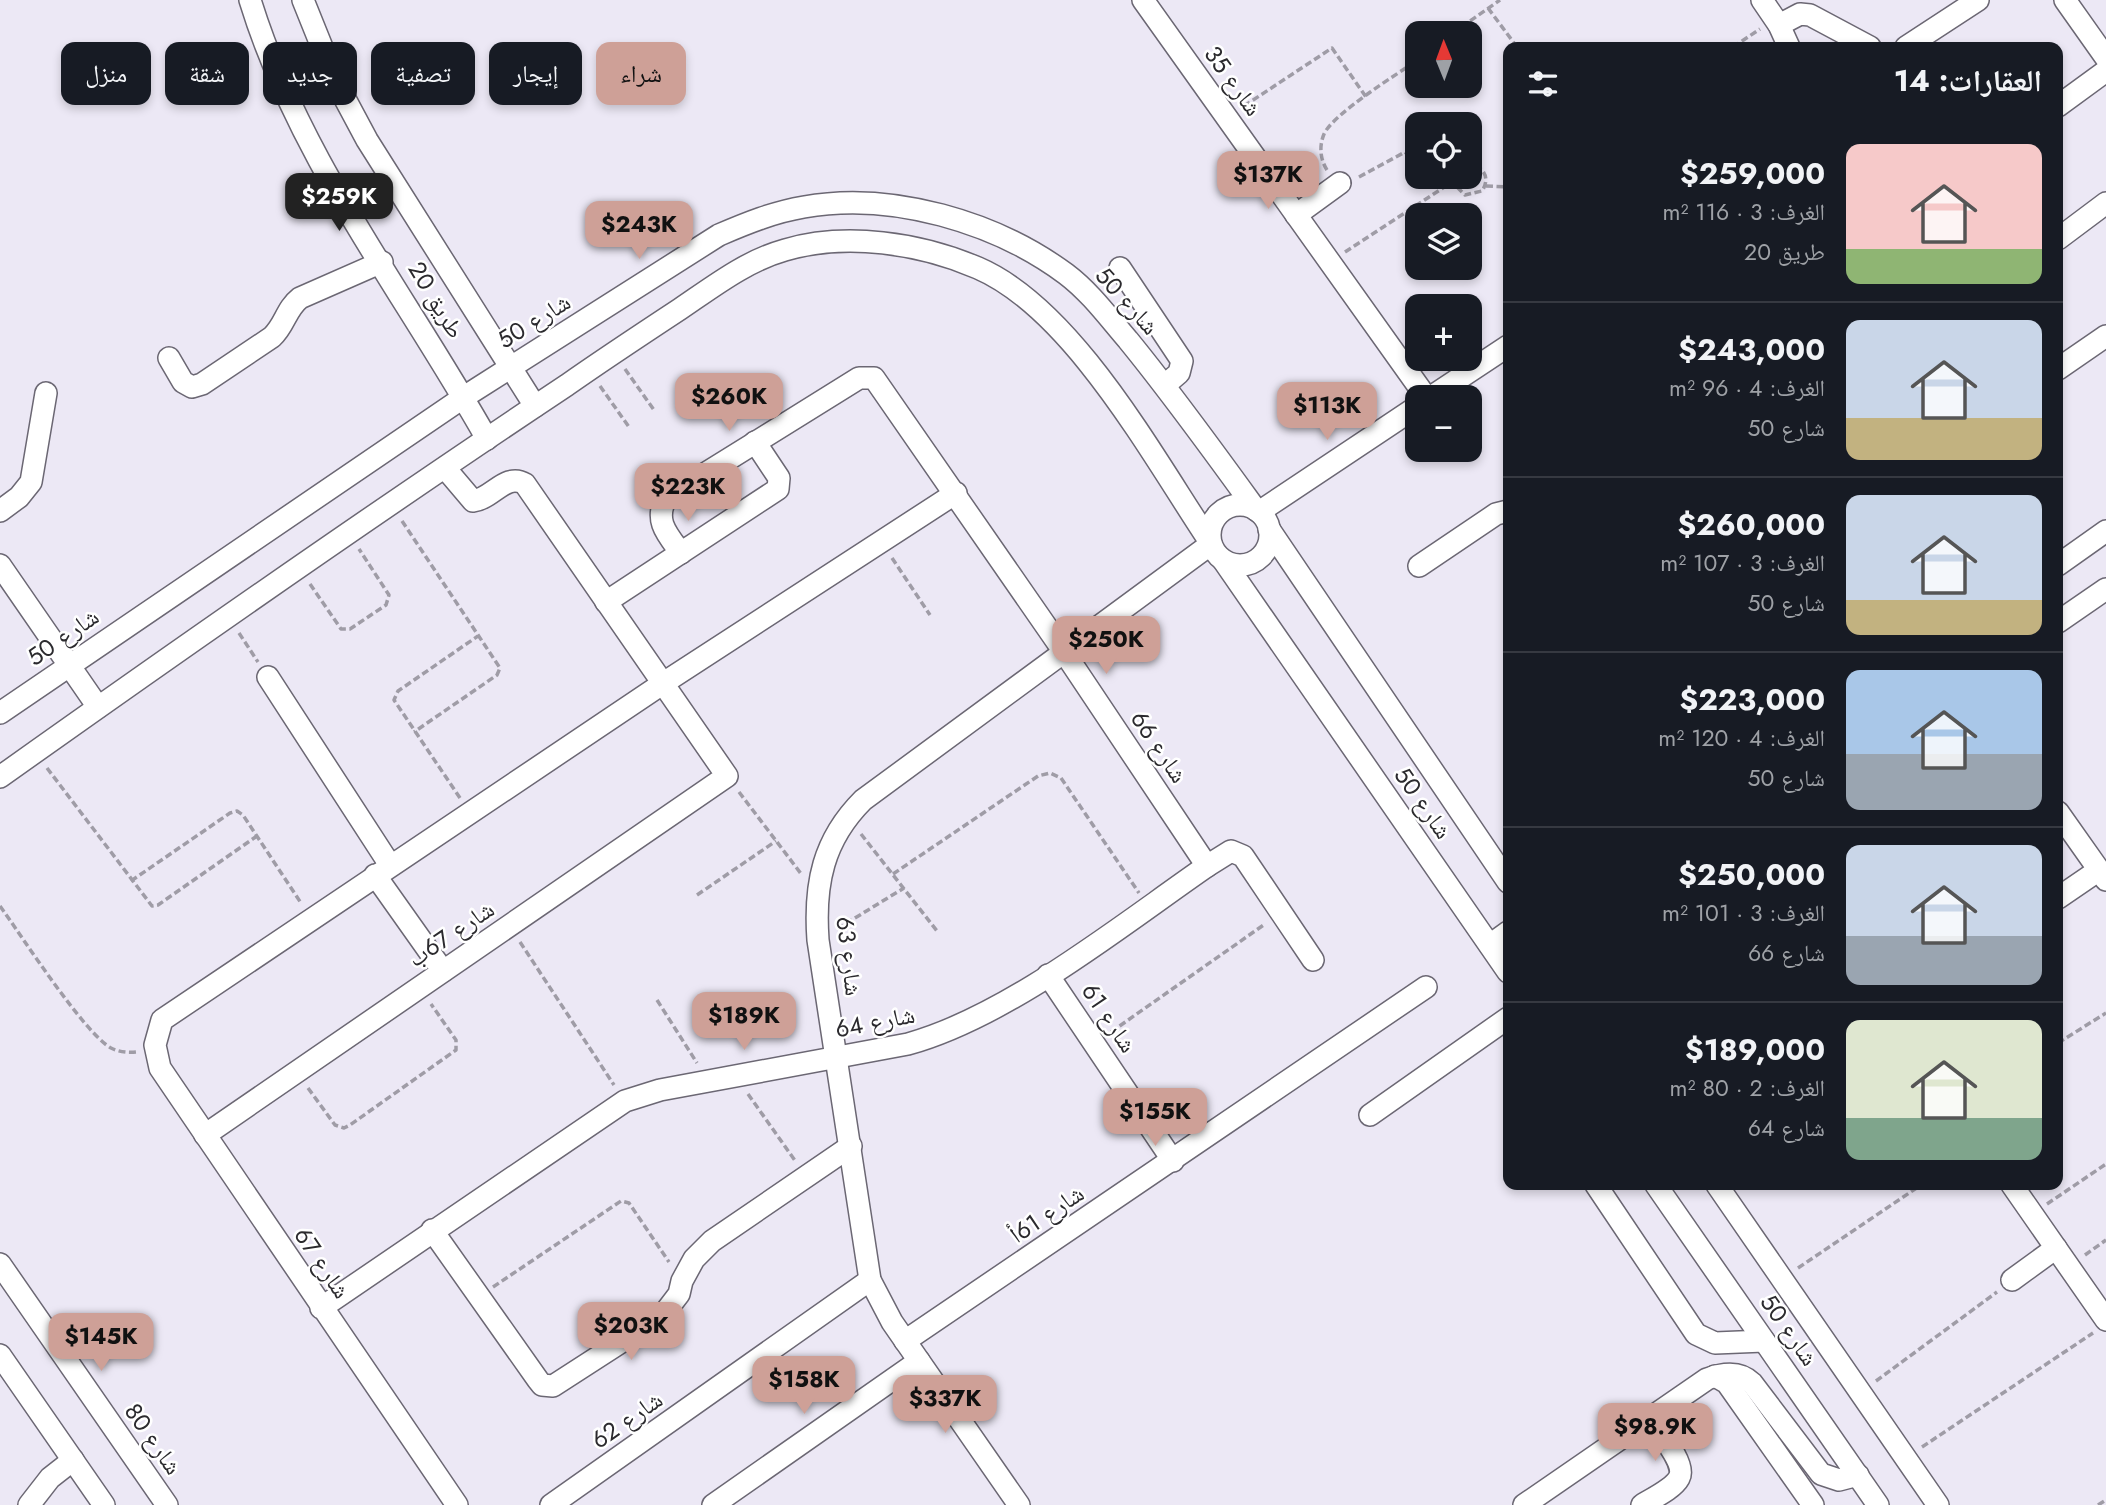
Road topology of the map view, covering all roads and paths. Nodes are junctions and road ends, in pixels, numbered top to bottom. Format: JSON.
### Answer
{"nodes":[{"id":1,"x":250,"y":0,"type":"edge"},
{"id":2,"x":303,"y":0,"type":"edge"},
{"id":3,"x":1143,"y":0,"type":"edge"},
{"id":4,"x":1500,"y":0,"type":"edge"},
{"id":5,"x":1762,"y":0,"type":"edge"},
{"id":6,"x":1978,"y":0,"type":"edge"},
{"id":7,"x":2065,"y":0,"type":"edge"},
{"id":8,"x":1488,"y":8,"type":"junction"},
{"id":9,"x":1470,"y":21,"type":"edge"},
{"id":10,"x":1778,"y":22,"type":"junction"},
{"id":11,"x":1513,"y":42,"type":"edge"},
{"id":12,"x":1742,"y":42,"type":"edge"},
{"id":13,"x":1787,"y":42,"type":"edge"},
{"id":14,"x":1861,"y":42,"type":"edge"},
{"id":15,"x":1914,"y":42,"type":"edge"},
{"id":16,"x":2106,"y":58,"type":"edge"},
{"id":17,"x":1405,"y":69,"type":"edge"},
{"id":18,"x":2106,"y":71,"type":"edge"},
{"id":19,"x":1366,"y":97,"type":"junction"},
{"id":20,"x":2063,"y":102,"type":"edge"},
{"id":21,"x":1227,"y":117,"type":"junction"},
{"id":22,"x":1405,"y":152,"type":"edge"},
{"id":23,"x":1482,"y":169,"type":"edge"},
{"id":24,"x":1340,"y":183,"type":"junction"},
{"id":25,"x":1485,"y":186,"type":"junction"},
{"id":26,"x":1503,"y":187,"type":"edge"},
{"id":27,"x":1439,"y":189,"type":"edge"},
{"id":28,"x":1461,"y":189,"type":"edge"},
{"id":29,"x":1482,"y":189,"type":"edge"},
{"id":30,"x":1482,"y":189,"type":"edge"},
{"id":31,"x":2106,"y":203,"type":"edge"},
{"id":32,"x":1296,"y":215,"type":"junction"},
{"id":33,"x":2063,"y":235,"type":"edge"},
{"id":34,"x":382,"y":262,"type":"junction"},
{"id":35,"x":1330,"y":262,"type":"junction"},
{"id":36,"x":1120,"y":268,"type":"dead end"},
{"id":37,"x":2106,"y":336,"type":"edge"},
{"id":38,"x":1503,"y":349,"type":"edge"},
{"id":39,"x":614,"y":353,"type":"junction"},
{"id":40,"x":169,"y":358,"type":"dead end"},
{"id":41,"x":511,"y":366,"type":"junction"},
{"id":42,"x":2063,"y":366,"type":"edge"},
{"id":43,"x":589,"y":370,"type":"junction"},
{"id":44,"x":1165,"y":385,"type":"junction"},
{"id":45,"x":1420,"y":385,"type":"edge"},
{"id":46,"x":1448,"y":385,"type":"edge"},
{"id":47,"x":46,"y":393,"type":"dead end"},
{"id":48,"x":464,"y":397,"type":"junction"},
{"id":49,"x":535,"y":406,"type":"junction"},
{"id":50,"x":654,"y":410,"type":"dead end"},
{"id":51,"x":1405,"y":415,"type":"edge"},
{"id":52,"x":629,"y":427,"type":"dead end"},
{"id":53,"x":487,"y":439,"type":"junction"},
{"id":54,"x":755,"y":442,"type":"junction"},
{"id":55,"x":445,"y":468,"type":"junction"},
{"id":56,"x":956,"y":493,"type":"junction"},
{"id":57,"x":391,"y":505,"type":"junction"},
{"id":58,"x":0,"y":511,"type":"edge"},
{"id":59,"x":1503,"y":512,"type":"edge"},
{"id":60,"x":1261,"y":517,"type":"junction"},
{"id":61,"x":2106,"y":531,"type":"edge"},
{"id":62,"x":349,"y":534,"type":"junction"},
{"id":63,"x":881,"y":542,"type":"junction"},
{"id":64,"x":1215,"y":549,"type":"junction"},
{"id":65,"x":681,"y":553,"type":"junction"},
{"id":66,"x":2063,"y":561,"type":"edge"},
{"id":67,"x":0,"y":565,"type":"edge"},
{"id":68,"x":1419,"y":566,"type":"dead end"},
{"id":69,"x":299,"y":568,"type":"junction"},
{"id":70,"x":2106,"y":589,"type":"edge"},
{"id":71,"x":606,"y":602,"type":"junction"},
{"id":72,"x":930,"y":615,"type":"dead end"},
{"id":73,"x":229,"y":617,"type":"junction"},
{"id":74,"x":2063,"y":619,"type":"edge"},
{"id":75,"x":478,"y":636,"type":"junction"},
{"id":76,"x":1064,"y":652,"type":"junction"},
{"id":77,"x":69,"y":664,"type":"junction"},
{"id":78,"x":268,"y":677,"type":"joint"},
{"id":79,"x":662,"y":684,"type":"junction"},
{"id":80,"x":98,"y":707,"type":"junction"},
{"id":81,"x":0,"y":713,"type":"edge"},
{"id":82,"x":414,"y":732,"type":"junction"},
{"id":83,"x":35,"y":752,"type":"junction"},
{"id":84,"x":727,"y":776,"type":"junction"},
{"id":85,"x":0,"y":778,"type":"edge"},
{"id":86,"x":470,"y":812,"type":"junction"},
{"id":87,"x":847,"y":816,"type":"junction"},
{"id":88,"x":2063,"y":819,"type":"edge"},
{"id":89,"x":257,"y":836,"type":"junction"},
{"id":90,"x":776,"y":841,"type":"junction"},
{"id":91,"x":1207,"y":866,"type":"junction"},
{"id":92,"x":383,"y":870,"type":"junction"},
{"id":93,"x":893,"y":874,"type":"junction"},
{"id":94,"x":1503,"y":874,"type":"edge"},
{"id":95,"x":2102,"y":875,"type":"edge"},
{"id":96,"x":131,"y":881,"type":"junction"},
{"id":97,"x":904,"y":888,"type":"junction"},
{"id":98,"x":817,"y":893,"type":"junction"},
{"id":99,"x":697,"y":895,"type":"dead end"},
{"id":100,"x":2063,"y":895,"type":"edge"},
{"id":101,"x":0,"y":906,"type":"edge"},
{"id":102,"x":1149,"y":906,"type":"junction"},
{"id":103,"x":1281,"y":913,"type":"junction"},
{"id":104,"x":311,"y":918,"type":"junction"},
{"id":105,"x":509,"y":926,"type":"junction"},
{"id":106,"x":937,"y":931,"type":"dead end"},
{"id":107,"x":1503,"y":936,"type":"edge"},
{"id":108,"x":818,"y":940,"type":"junction"},
{"id":109,"x":1490,"y":945,"type":"junction"},
{"id":110,"x":1313,"y":960,"type":"dead end"},
{"id":111,"x":1503,"y":964,"type":"edge"},
{"id":112,"x":443,"y":971,"type":"junction"},
{"id":113,"x":1048,"y":975,"type":"junction"},
{"id":114,"x":1426,"y":987,"type":"dead end"},
{"id":115,"x":419,"y":988,"type":"junction"},
{"id":116,"x":657,"y":1000,"type":"dead end"},
{"id":117,"x":2106,"y":1013,"type":"edge"},
{"id":118,"x":1503,"y":1022,"type":"edge"},
{"id":119,"x":2063,"y":1040,"type":"edge"},
{"id":120,"x":1094,"y":1043,"type":"junction"},
{"id":121,"x":155,"y":1045,"type":"junction"},
{"id":122,"x":837,"y":1057,"type":"junction"},
{"id":123,"x":297,"y":1072,"type":"junction"},
{"id":124,"x":735,"y":1075,"type":"junction"},
{"id":125,"x":707,"y":1080,"type":"junction"},
{"id":126,"x":625,"y":1101,"type":"junction"},
{"id":127,"x":1370,"y":1115,"type":"dead end"},
{"id":128,"x":205,"y":1135,"type":"junction"},
{"id":129,"x":851,"y":1146,"type":"junction"},
{"id":130,"x":1173,"y":1161,"type":"junction"},
{"id":131,"x":2106,"y":1164,"type":"edge"},
{"id":132,"x":806,"y":1177,"type":"junction"},
{"id":133,"x":1599,"y":1190,"type":"edge"},
{"id":134,"x":1659,"y":1190,"type":"edge"},
{"id":135,"x":1720,"y":1190,"type":"edge"},
{"id":136,"x":1914,"y":1190,"type":"edge"},
{"id":137,"x":2015,"y":1190,"type":"edge"},
{"id":138,"x":2032,"y":1214,"type":"junction"},
{"id":139,"x":432,"y":1230,"type":"junction"},
{"id":140,"x":2106,"y":1240,"type":"edge"},
{"id":141,"x":2056,"y":1248,"type":"junction"},
{"id":142,"x":0,"y":1264,"type":"edge"},
{"id":143,"x":2069,"y":1267,"type":"junction"},
{"id":144,"x":870,"y":1280,"type":"junction"},
{"id":145,"x":1782,"y":1280,"type":"junction"},
{"id":146,"x":2012,"y":1280,"type":"joint"},
{"id":147,"x":682,"y":1281,"type":"junction"},
{"id":148,"x":479,"y":1296,"type":"junction"},
{"id":149,"x":321,"y":1308,"type":"junction"},
{"id":150,"x":2100,"y":1326,"type":"edge"},
{"id":151,"x":1764,"y":1340,"type":"junction"},
{"id":152,"x":905,"y":1341,"type":"junction"},
{"id":153,"x":0,"y":1355,"type":"edge"},
{"id":154,"x":919,"y":1361,"type":"junction"},
{"id":155,"x":1715,"y":1376,"type":"junction"},
{"id":156,"x":1860,"y":1392,"type":"junction"},
{"id":157,"x":1650,"y":1419,"type":"junction"},
{"id":158,"x":1905,"y":1458,"type":"junction"},
{"id":159,"x":73,"y":1460,"type":"junction"},
{"id":160,"x":1858,"y":1475,"type":"junction"},
{"id":161,"x":2106,"y":1500,"type":"edge"},
{"id":162,"x":29,"y":1505,"type":"edge"},
{"id":163,"x":103,"y":1505,"type":"edge"},
{"id":164,"x":167,"y":1505,"type":"edge"},
{"id":165,"x":457,"y":1505,"type":"edge"},
{"id":166,"x":551,"y":1505,"type":"edge"},
{"id":167,"x":713,"y":1505,"type":"edge"},
{"id":168,"x":1019,"y":1505,"type":"edge"},
{"id":169,"x":1524,"y":1505,"type":"edge"},
{"id":170,"x":1642,"y":1505,"type":"edge"},
{"id":171,"x":1813,"y":1505,"type":"edge"},
{"id":172,"x":1878,"y":1505,"type":"edge"},
{"id":173,"x":1938,"y":1505,"type":"edge"},
{"id":174,"x":2098,"y":1505,"type":"edge"}],
"edges":[{"from":1,"to":34,"type":"street","name":"طريق 20"},
{"from":2,"to":41,"type":"street","name":"طريق 20"},
{"from":3,"to":21,"type":"street","name":"شارع 35"},
{"from":4,"to":8,"type":"path"},
{"from":5,"to":10,"type":"street"},
{"from":6,"to":15,"type":"street"},
{"from":7,"to":16,"type":"street"},
{"from":8,"to":9,"type":"path"},
{"from":8,"to":11,"type":"path"},
{"from":10,"to":12,"type":"path"},
{"from":10,"to":13,"type":"street"},
{"from":10,"to":14,"type":"street"},
{"from":17,"to":19,"type":"path"},
{"from":18,"to":20,"type":"street"},
{"from":19,"to":21,"type":"path"},
{"from":19,"to":24,"type":"path"},
{"from":21,"to":32,"type":"street","name":"شارع 35"},
{"from":22,"to":24,"type":"path"},
{"from":23,"to":25,"type":"path"},
{"from":24,"to":32,"type":"street"},
{"from":25,"to":26,"type":"path"},
{"from":25,"to":30,"type":"path"},
{"from":27,"to":35,"type":"path"},
{"from":28,"to":29,"type":"path"},
{"from":31,"to":33,"type":"street"},
{"from":32,"to":35,"type":"street","name":"شارع 35"},
{"from":34,"to":40,"type":"street"},
{"from":34,"to":48,"type":"street","name":"طريق 20"},
{"from":35,"to":45,"type":"street","name":"شارع 35"},
{"from":36,"to":44,"type":"street"},
{"from":37,"to":42,"type":"street"},
{"from":38,"to":46,"type":"street"},
{"from":39,"to":43,"type":"street","name":"شارع 50"},
{"from":39,"to":50,"type":"path"},
{"from":39,"to":64,"type":"street","name":"شارع 50"},
{"from":41,"to":44,"type":"street","name":"شارع 50"},
{"from":41,"to":48,"type":"street","name":"شارع 50"},
{"from":41,"to":49,"type":"street","name":"طريق 20"},
{"from":43,"to":49,"type":"street","name":"شارع 50"},
{"from":43,"to":52,"type":"path"},
{"from":44,"to":60,"type":"street","name":"شارع 50"},
{"from":47,"to":58,"type":"street"},
{"from":48,"to":53,"type":"street","name":"طريق 20"},
{"from":48,"to":77,"type":"street","name":"شارع 50"},
{"from":49,"to":53,"type":"street","name":"شارع 50"},
{"from":51,"to":60,"type":"street"},
{"from":53,"to":55,"type":"street","name":"شارع 50"},
{"from":54,"to":56,"type":"street","name":"شارع 66"},
{"from":54,"to":65,"type":"street"},
{"from":54,"to":65,"type":"street"},
{"from":55,"to":57,"type":"street","name":"شارع 50"},
{"from":55,"to":71,"type":"street"},
{"from":56,"to":63,"type":"street"},
{"from":56,"to":76,"type":"street","name":"شارع 66"},
{"from":57,"to":62,"type":"street","name":"شارع 50"},
{"from":57,"to":75,"type":"path"},
{"from":59,"to":68,"type":"street"},
{"from":60,"to":64,"type":"street"},
{"from":60,"to":64,"type":"street"},
{"from":60,"to":94,"type":"street","name":"شارع 50"},
{"from":61,"to":66,"type":"street"},
{"from":62,"to":69,"type":"street","name":"شارع 50"},
{"from":62,"to":69,"type":"path"},
{"from":63,"to":72,"type":"path"},
{"from":63,"to":79,"type":"street"},
{"from":64,"to":76,"type":"street","name":"شارع 63"},
{"from":64,"to":109,"type":"street","name":"شارع 50"},
{"from":65,"to":71,"type":"street"},
{"from":67,"to":77,"type":"street"},
{"from":69,"to":73,"type":"street","name":"شارع 50"},
{"from":70,"to":74,"type":"street"},
{"from":71,"to":79,"type":"street"},
{"from":73,"to":78,"type":"path"},
{"from":73,"to":80,"type":"street","name":"شارع 50"},
{"from":75,"to":82,"type":"path"},
{"from":75,"to":82,"type":"path"},
{"from":76,"to":87,"type":"street","name":"شارع 63"},
{"from":76,"to":91,"type":"street","name":"شارع 66"},
{"from":77,"to":80,"type":"street"},
{"from":77,"to":81,"type":"street","name":"شارع 50"},
{"from":78,"to":92,"type":"street"},
{"from":79,"to":84,"type":"street"},
{"from":79,"to":86,"type":"street"},
{"from":80,"to":83,"type":"street","name":"شارع 50"},
{"from":82,"to":86,"type":"path"},
{"from":83,"to":85,"type":"street","name":"شارع 50"},
{"from":83,"to":96,"type":"path"},
{"from":84,"to":90,"type":"path"},
{"from":84,"to":105,"type":"street","name":"شارع 67ب"},
{"from":86,"to":92,"type":"street"},
{"from":87,"to":93,"type":"path"},
{"from":87,"to":98,"type":"street","name":"شارع 63"},
{"from":88,"to":95,"type":"street"},
{"from":89,"to":96,"type":"path"},
{"from":89,"to":96,"type":"path"},
{"from":89,"to":104,"type":"path"},
{"from":90,"to":98,"type":"path"},
{"from":90,"to":99,"type":"path"},
{"from":91,"to":102,"type":"street","name":"شارع 64"},
{"from":91,"to":103,"type":"street"},
{"from":92,"to":104,"type":"street"},
{"from":92,"to":112,"type":"street"},
{"from":93,"to":97,"type":"path"},
{"from":93,"to":102,"type":"path"},
{"from":95,"to":100,"type":"street"},
{"from":97,"to":106,"type":"path"},
{"from":97,"to":108,"type":"path"},
{"from":98,"to":108,"type":"street","name":"شارع 63"},
{"from":101,"to":121,"type":"path"},
{"from":102,"to":113,"type":"street","name":"شارع 64"},
{"from":103,"to":110,"type":"street"},
{"from":103,"to":120,"type":"path"},
{"from":104,"to":121,"type":"street"},
{"from":105,"to":112,"type":"street","name":"شارع 67ب"},
{"from":105,"to":126,"type":"path"},
{"from":107,"to":109,"type":"street"},
{"from":108,"to":122,"type":"street","name":"شارع 63"},
{"from":109,"to":111,"type":"street","name":"شارع 50"},
{"from":112,"to":115,"type":"street","name":"شارع 67ب"},
{"from":113,"to":120,"type":"street","name":"شارع 61"},
{"from":113,"to":122,"type":"street","name":"شارع 64"},
{"from":114,"to":130,"type":"street","name":"شارع 61أ"},
{"from":115,"to":123,"type":"street","name":"شارع 67ب"},
{"from":115,"to":123,"type":"path"},
{"from":116,"to":125,"type":"path"},
{"from":117,"to":119,"type":"path"},
{"from":118,"to":127,"type":"street"},
{"from":120,"to":130,"type":"street","name":"شارع 61"},
{"from":121,"to":128,"type":"street","name":"شارع 67"},
{"from":122,"to":124,"type":"street","name":"شارع 64"},
{"from":122,"to":129,"type":"street","name":"شارع 63"},
{"from":123,"to":128,"type":"street","name":"شارع 67ب"},
{"from":124,"to":125,"type":"street","name":"شارع 64"},
{"from":124,"to":132,"type":"path"},
{"from":125,"to":126,"type":"street","name":"شارع 64"},
{"from":126,"to":139,"type":"street","name":"شارع 64"},
{"from":128,"to":149,"type":"street","name":"شارع 67"},
{"from":129,"to":132,"type":"street"},
{"from":129,"to":144,"type":"street","name":"شارع 63"},
{"from":130,"to":152,"type":"street","name":"شارع 61أ"},
{"from":131,"to":138,"type":"path"},
{"from":132,"to":147,"type":"street"},
{"from":133,"to":151,"type":"street"},
{"from":134,"to":151,"type":"street","name":"شارع 50"},
{"from":135,"to":145,"type":"street","name":"شارع 50"},
{"from":136,"to":145,"type":"path"},
{"from":137,"to":138,"type":"street"},
{"from":138,"to":141,"type":"street"},
{"from":139,"to":148,"type":"street"},
{"from":139,"to":149,"type":"street","name":"شارع 64"},
{"from":140,"to":143,"type":"path"},
{"from":141,"to":143,"type":"street"},
{"from":141,"to":146,"type":"street"},
{"from":142,"to":164,"type":"street","name":"شارع 80"},
{"from":143,"to":150,"type":"street"},
{"from":144,"to":152,"type":"street","name":"شارع 63"},
{"from":144,"to":166,"type":"street","name":"شارع 62"},
{"from":145,"to":156,"type":"street","name":"شارع 50"},
{"from":146,"to":156,"type":"path"},
{"from":147,"to":148,"type":"path"},
{"from":147,"to":148,"type":"street"},
{"from":149,"to":165,"type":"street","name":"شارع 67"},
{"from":150,"to":158,"type":"path"},
{"from":151,"to":160,"type":"street","name":"شارع 50"},
{"from":152,"to":154,"type":"street"},
{"from":153,"to":159,"type":"street"},
{"from":154,"to":167,"type":"street"},
{"from":154,"to":168,"type":"street"},
{"from":155,"to":157,"type":"street"},
{"from":155,"to":160,"type":"street"},
{"from":155,"to":171,"type":"street"},
{"from":156,"to":158,"type":"street","name":"شارع 50"},
{"from":157,"to":169,"type":"street"},
{"from":157,"to":170,"type":"street"},
{"from":158,"to":173,"type":"street","name":"شارع 50"},
{"from":159,"to":162,"type":"street"},
{"from":159,"to":163,"type":"street"},
{"from":160,"to":172,"type":"street","name":"شارع 50"},
{"from":161,"to":174,"type":"path"}]}
